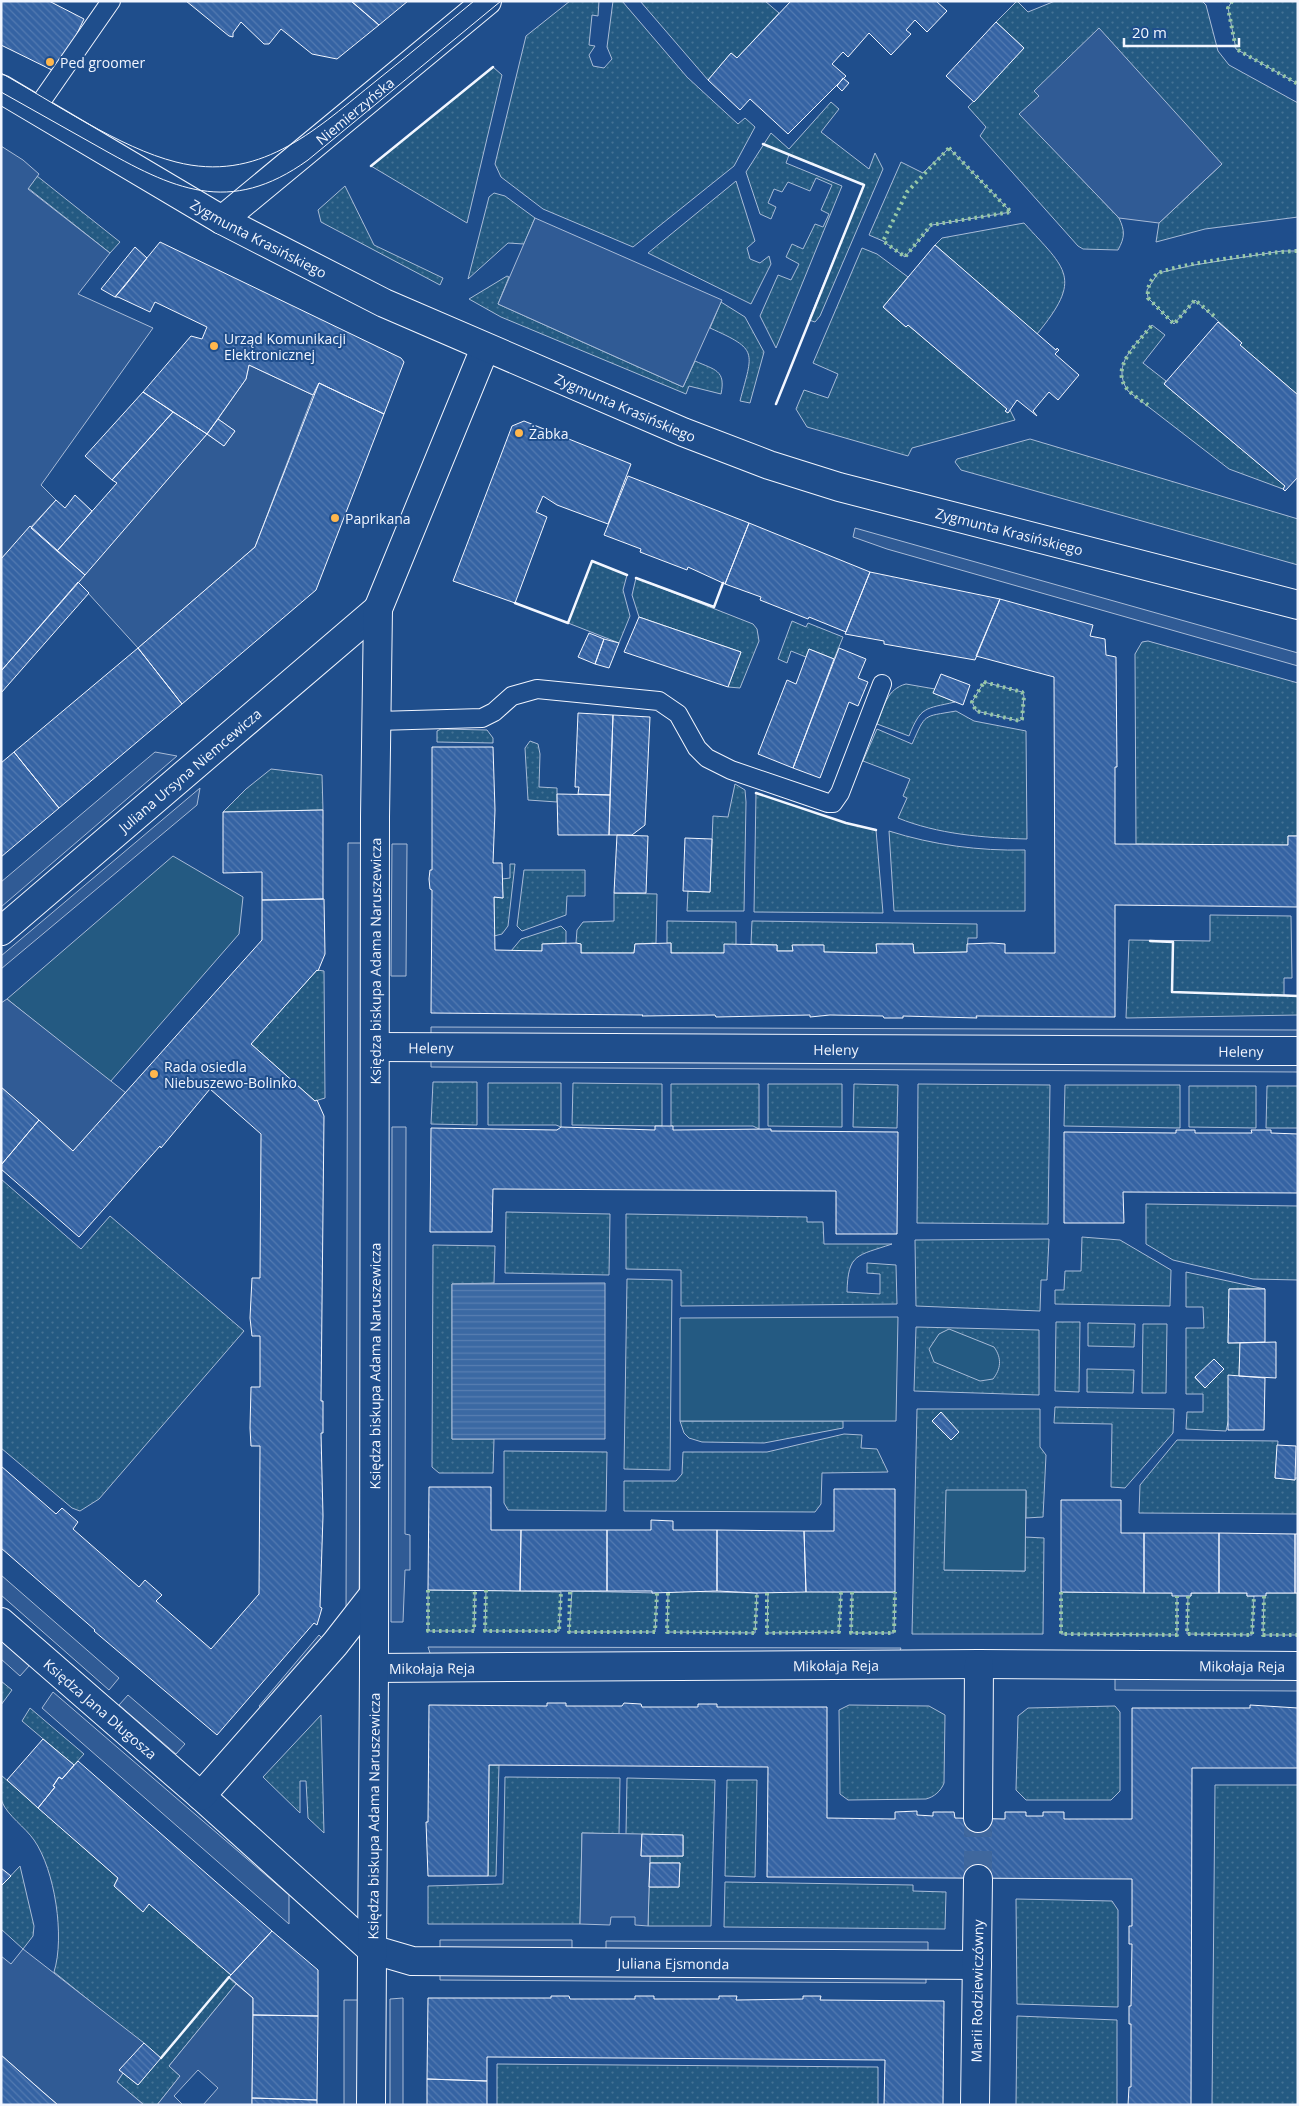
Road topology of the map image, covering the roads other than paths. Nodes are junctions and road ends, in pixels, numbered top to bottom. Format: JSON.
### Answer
{"nodes":[{"id":1,"x":112,"y":1,"type":"edge"},
{"id":2,"x":488,"y":1,"type":"edge"},
{"id":3,"x":1,"y":88,"type":"edge"},
{"id":4,"x":36,"y":109,"type":"junction"},
{"id":5,"x":222,"y":220,"type":"junction"},
{"id":6,"x":485,"y":348,"type":"junction"},
{"id":7,"x":1298,"y":605,"type":"edge"},
{"id":8,"x":378,"y":609,"type":"junction"},
{"id":9,"x":882,"y":684,"type":"dead end"},
{"id":10,"x":377,"y":721,"type":"junction"},
{"id":11,"x":1,"y":931,"type":"edge"},
{"id":12,"x":375,"y":1047,"type":"junction"},
{"id":13,"x":1298,"y":1051,"type":"edge"},
{"id":14,"x":374,"y":1594,"type":"junction"},
{"id":15,"x":1,"y":1622,"type":"edge"},
{"id":16,"x":979,"y":1664,"type":"junction"},
{"id":17,"x":1298,"y":1666,"type":"edge"},
{"id":18,"x":374,"y":1668,"type":"junction"},
{"id":19,"x":200,"y":1796,"type":"junction"},
{"id":20,"x":978,"y":1818,"type":"tunnel mouth"},
{"id":21,"x":978,"y":1879,"type":"tunnel mouth"},
{"id":22,"x":371,"y":1949,"type":"junction"},
{"id":23,"x":977,"y":1965,"type":"junction"},
{"id":24,"x":371,"y":2105,"type":"edge"},
{"id":25,"x":975,"y":2105,"type":"edge"}],
"edges":[{"from":1,"to":4,"type":"lane"},
{"from":2,"to":5,"type":"street","name":"Niemierzyńska"},
{"from":3,"to":4,"type":"street","name":"Zygmunta Krasińskiego"},
{"from":4,"to":5,"type":"street","name":"Zygmunta Krasińskiego"},
{"from":5,"to":6,"type":"street","name":"Zygmunta Krasińskiego"},
{"from":6,"to":7,"type":"street","name":"Zygmunta Krasińskiego"},
{"from":6,"to":8,"type":"street","name":"Księdza biskupa Adama Naruszewicza"},
{"from":8,"to":10,"type":"street","name":"Księdza biskupa Adama Naruszewicza"},
{"from":8,"to":11,"type":"street","name":"Juliana Ursyna Niemcewicza"},
{"from":9,"to":10,"type":"lane"},
{"from":10,"to":12,"type":"street","name":"Księdza biskupa Adama Naruszewicza"},
{"from":12,"to":13,"type":"street","name":"Heleny"},
{"from":12,"to":14,"type":"street","name":"Księdza biskupa Adama Naruszewicza"},
{"from":14,"to":18,"type":"street","name":"Księdza biskupa Adama Naruszewicza"},
{"from":14,"to":19,"type":"street"},
{"from":15,"to":19,"type":"street","name":"Księdza Jana Długosza"},
{"from":16,"to":17,"type":"street","name":"Mikołaja Reja"},
{"from":16,"to":18,"type":"street","name":"Mikołaja Reja"},
{"from":16,"to":20,"type":"street"},
{"from":18,"to":22,"type":"street","name":"Księdza biskupa Adama Naruszewicza"},
{"from":19,"to":22,"type":"street","name":"Księdza biskupa Adama Naruszewicza"},
{"from":21,"to":23,"type":"street","name":"Marii Rodziewiczówny"},
{"from":22,"to":23,"type":"street","name":"Juliana Ejsmonda"},
{"from":22,"to":24,"type":"street","name":"Księdza biskupa Adama Naruszewicza"},
{"from":23,"to":25,"type":"street","name":"Marii Rodziewiczówny"}]}
